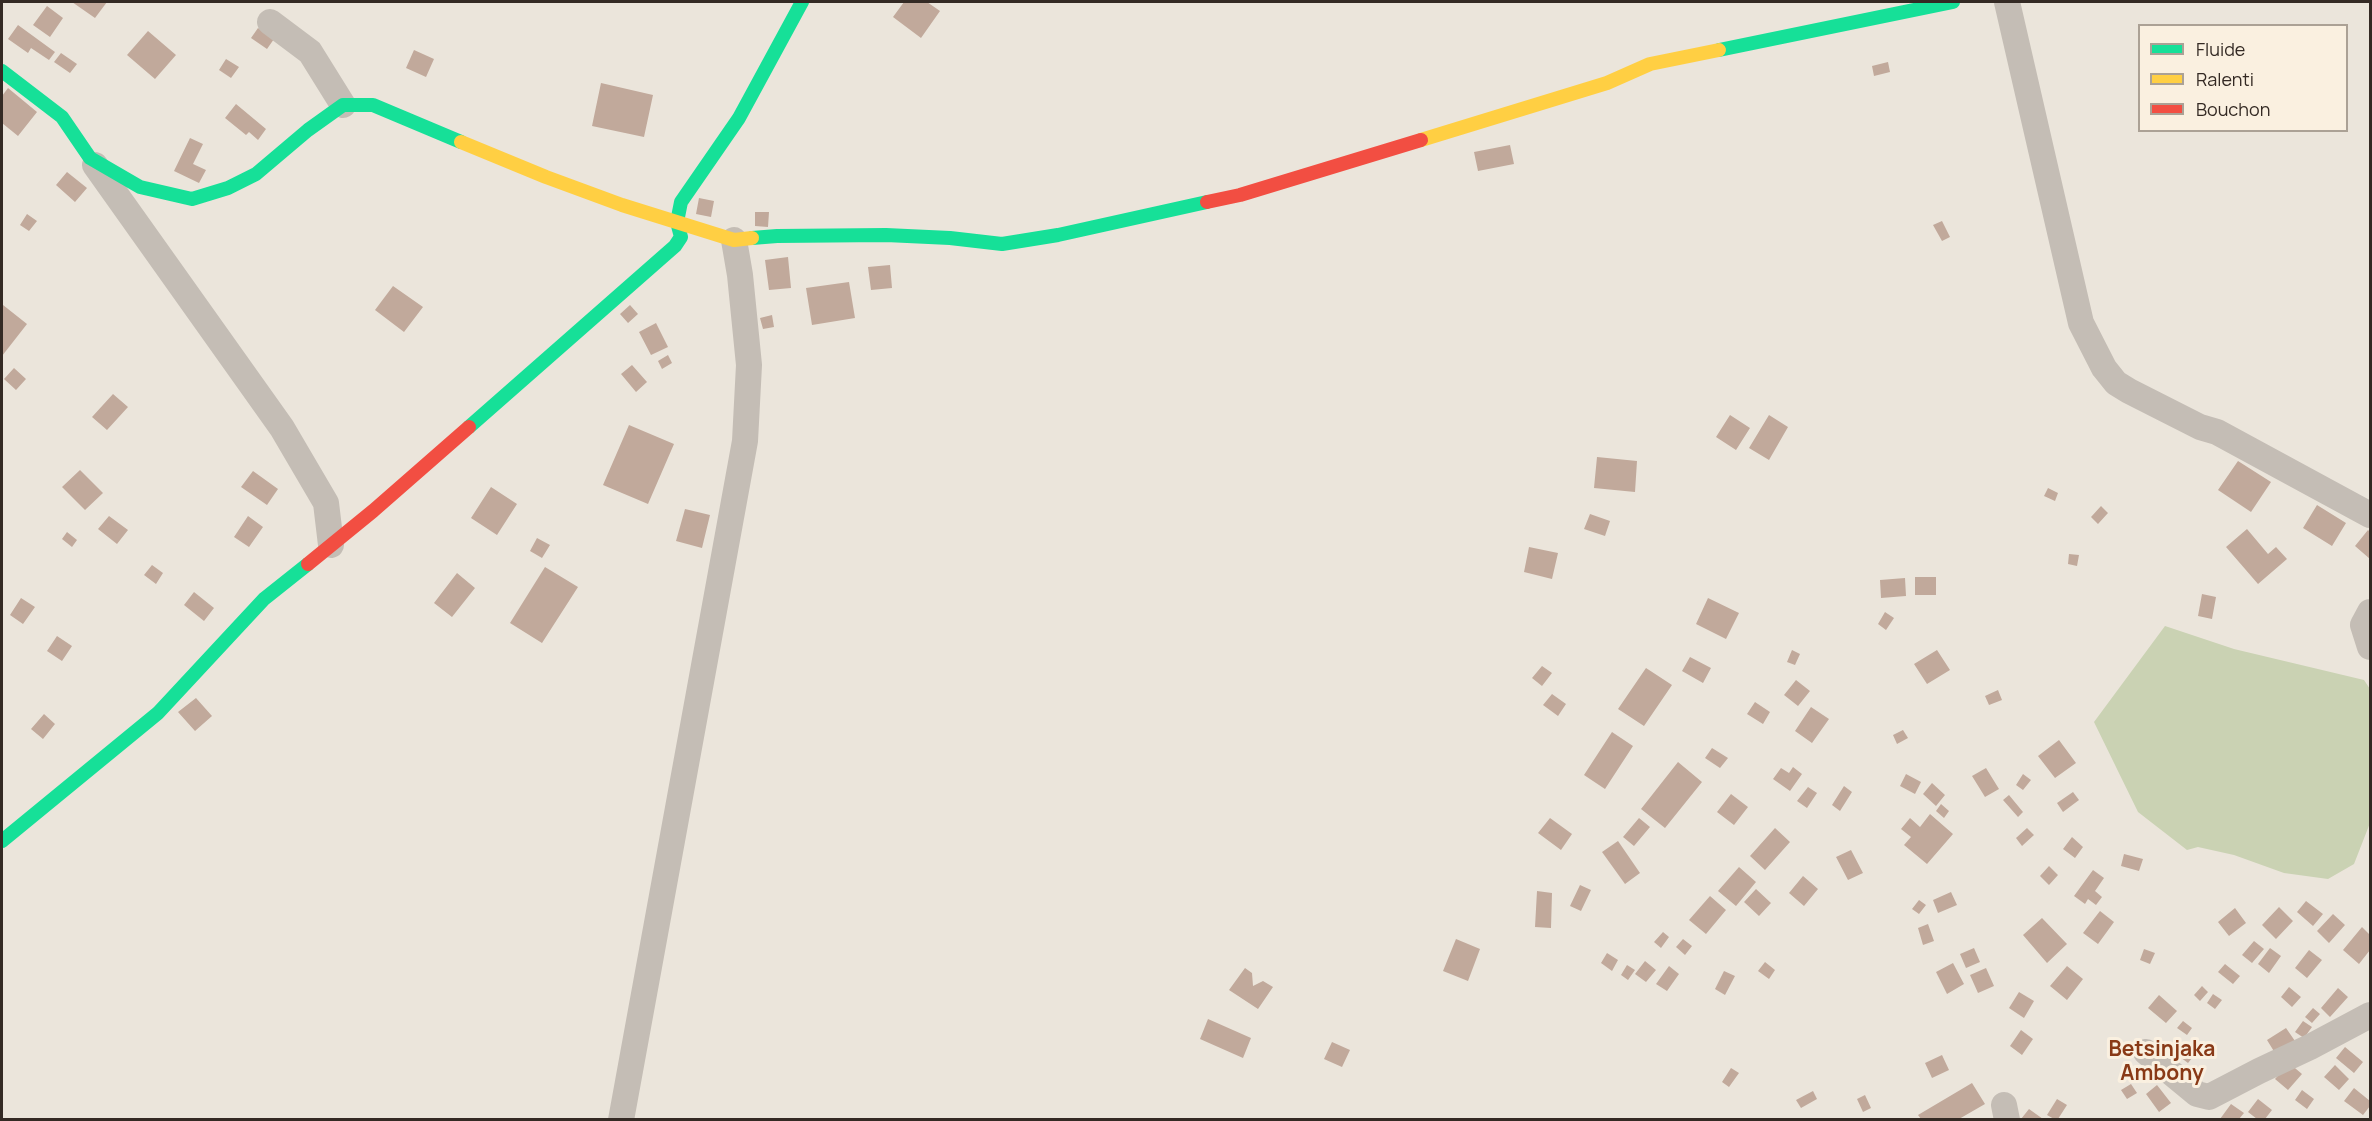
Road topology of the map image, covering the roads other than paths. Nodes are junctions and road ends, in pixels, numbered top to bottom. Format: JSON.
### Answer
{"nodes":[{"id":1,"x":802,"y":2,"type":"edge"},
{"id":2,"x":1953,"y":2,"type":"edge"},
{"id":3,"x":2007,"y":2,"type":"edge"},
{"id":4,"x":270,"y":22,"type":"dead end"},
{"id":5,"x":2,"y":71,"type":"edge"},
{"id":6,"x":343,"y":105,"type":"junction"},
{"id":7,"x":90,"y":158,"type":"junction"},
{"id":8,"x":677,"y":222,"type":"junction"},
{"id":9,"x":734,"y":240,"type":"junction"},
{"id":10,"x":2370,"y":515,"type":"edge"},
{"id":11,"x":331,"y":545,"type":"junction"},
{"id":12,"x":2370,"y":612,"type":"edge"},
{"id":13,"x":2370,"y":647,"type":"edge"},
{"id":14,"x":2,"y":841,"type":"edge"},
{"id":15,"x":2370,"y":1015,"type":"edge"},
{"id":16,"x":2146,"y":1052,"type":"dead end"},
{"id":17,"x":621,"y":1119,"type":"edge"}],
"edges":[{"from":1,"to":8,"type":"street"},
{"from":2,"to":9,"type":"street"},
{"from":3,"to":10,"type":"street"},
{"from":4,"to":6,"type":"street"},
{"from":5,"to":7,"type":"street"},
{"from":6,"to":7,"type":"street"},
{"from":6,"to":8,"type":"street"},
{"from":7,"to":11,"type":"street"},
{"from":8,"to":9,"type":"street"},
{"from":8,"to":11,"type":"street"},
{"from":9,"to":17,"type":"street"},
{"from":11,"to":14,"type":"street"},
{"from":12,"to":13,"type":"street"},
{"from":15,"to":16,"type":"street"}]}
